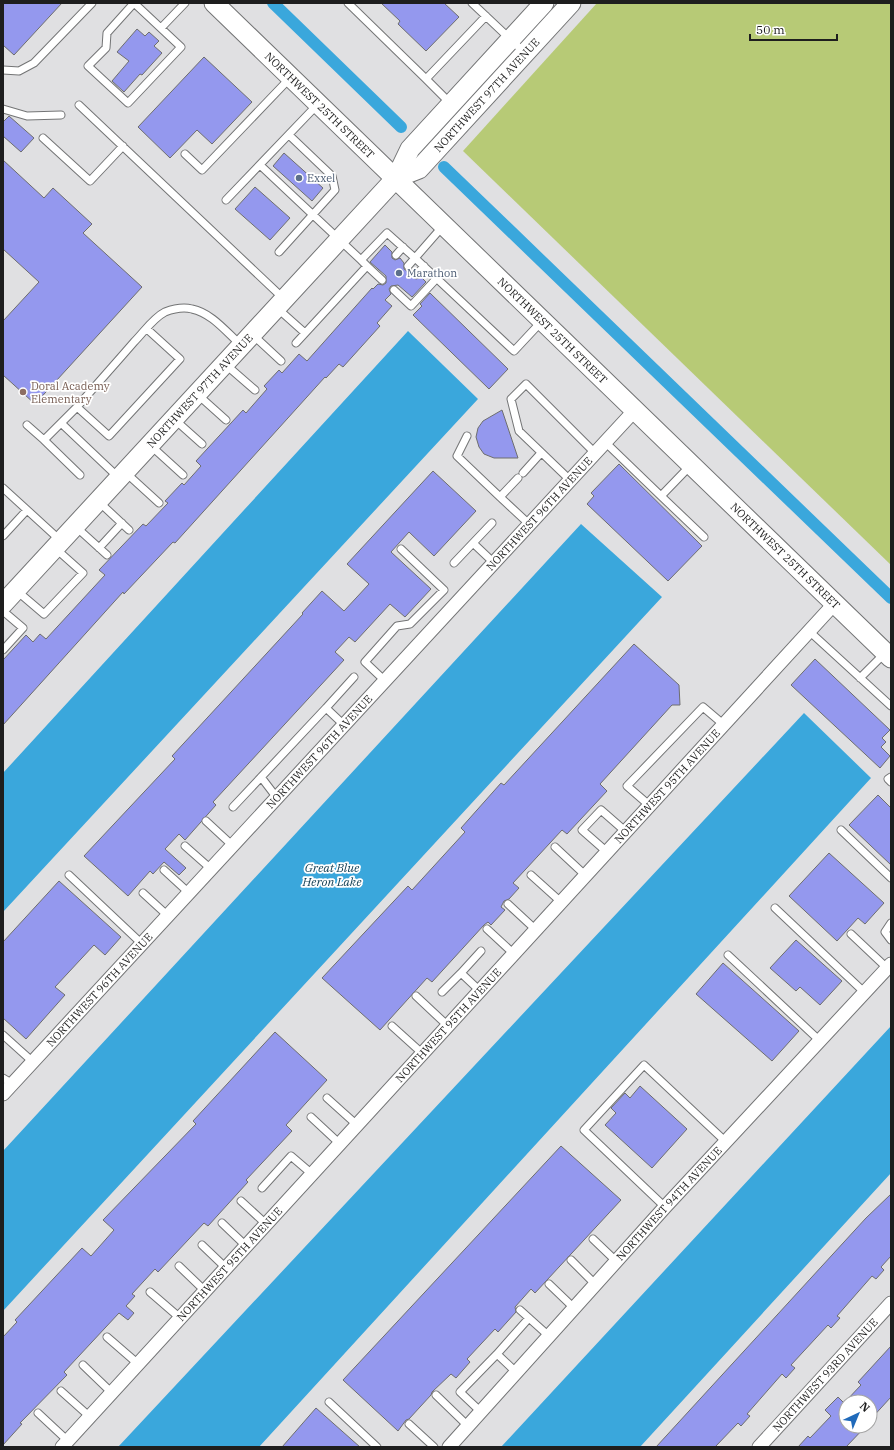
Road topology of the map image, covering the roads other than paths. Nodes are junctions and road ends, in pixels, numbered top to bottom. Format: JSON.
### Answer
{"nodes":[{"id":1,"x":92,"y":3,"type":"edge"},
{"id":2,"x":185,"y":3,"type":"edge"},
{"id":3,"x":214,"y":3,"type":"edge"},
{"id":4,"x":348,"y":3,"type":"edge"},
{"id":5,"x":472,"y":3,"type":"edge"},
{"id":6,"x":549,"y":8,"type":"edge"},
{"id":7,"x":486,"y":16,"type":"junction"},
{"id":8,"x":161,"y":28,"type":"junction"},
{"id":9,"x":510,"y":39,"type":"junction"},
{"id":10,"x":525,"y":53,"type":"junction"},
{"id":11,"x":3,"y":70,"type":"edge"},
{"id":12,"x":291,"y":77,"type":"junction"},
{"id":13,"x":426,"y":79,"type":"junction"},
{"id":14,"x":319,"y":104,"type":"junction"},
{"id":15,"x":451,"y":104,"type":"junction"},
{"id":16,"x":79,"y":105,"type":"dead end"},
{"id":17,"x":3,"y":109,"type":"edge"},
{"id":18,"x":61,"y":115,"type":"dead end"},
{"id":19,"x":289,"y":134,"type":"junction"},
{"id":20,"x":43,"y":138,"type":"dead end"},
{"id":21,"x":123,"y":146,"type":"junction"},
{"id":22,"x":185,"y":154,"type":"dead end"},
{"id":23,"x":260,"y":165,"type":"junction"},
{"id":24,"x":396,"y":178,"type":"junction"},
{"id":25,"x":226,"y":200,"type":"dead end"},
{"id":26,"x":313,"y":215,"type":"junction"},
{"id":27,"x":444,"y":225,"type":"junction"},
{"id":28,"x":339,"y":239,"type":"junction"},
{"id":29,"x":403,"y":247,"type":"junction"},
{"id":30,"x":279,"y":252,"type":"dead end"},
{"id":31,"x":396,"y":255,"type":"dead end"},
{"id":32,"x":415,"y":258,"type":"junction"},
{"id":33,"x":361,"y":260,"type":"junction"},
{"id":34,"x":367,"y":266,"type":"junction"},
{"id":35,"x":408,"y":266,"type":"dead end"},
{"id":36,"x":424,"y":266,"type":"junction"},
{"id":37,"x":417,"y":274,"type":"dead end"},
{"id":38,"x":380,"y":275,"type":"dead end"},
{"id":39,"x":437,"y":278,"type":"junction"},
{"id":40,"x":399,"y":292,"type":"dead end"},
{"id":41,"x":280,"y":303,"type":"junction"},
{"id":42,"x":542,"y":321,"type":"junction"},
{"id":43,"x":147,"y":328,"type":"junction"},
{"id":44,"x":305,"y":333,"type":"junction"},
{"id":45,"x":246,"y":340,"type":"junction"},
{"id":46,"x":296,"y":344,"type":"dead end"},
{"id":47,"x":281,"y":361,"type":"dead end"},
{"id":48,"x":224,"y":364,"type":"junction"},
{"id":49,"x":255,"y":390,"type":"dead end"},
{"id":50,"x":196,"y":394,"type":"junction"},
{"id":51,"x":77,"y":407,"type":"junction"},
{"id":52,"x":635,"y":410,"type":"junction"},
{"id":53,"x":174,"y":419,"type":"junction"},
{"id":54,"x":226,"y":420,"type":"dead end"},
{"id":55,"x":61,"y":423,"type":"junction"},
{"id":56,"x":27,"y":424,"type":"dead end"},
{"id":57,"x":467,"y":436,"type":"dead end"},
{"id":58,"x":44,"y":440,"type":"junction"},
{"id":59,"x":605,"y":442,"type":"junction"},
{"id":60,"x":202,"y":444,"type":"dead end"},
{"id":61,"x":150,"y":445,"type":"junction"},
{"id":62,"x":595,"y":452,"type":"junction"},
{"id":63,"x":541,"y":453,"type":"junction"},
{"id":64,"x":692,"y":464,"type":"junction"},
{"id":65,"x":80,"y":475,"type":"dead end"},
{"id":66,"x":122,"y":475,"type":"junction"},
{"id":67,"x":183,"y":475,"type":"dead end"},
{"id":68,"x":570,"y":480,"type":"junction"},
{"id":69,"x":3,"y":488,"type":"edge"},
{"id":70,"x":662,"y":496,"type":"junction"},
{"id":71,"x":500,"y":498,"type":"junction"},
{"id":72,"x":98,"y":501,"type":"junction"},
{"id":73,"x":159,"y":502,"type":"dead end"},
{"id":74,"x":27,"y":510,"type":"junction"},
{"id":75,"x":122,"y":523,"type":"junction"},
{"id":76,"x":492,"y":523,"type":"dead end"},
{"id":77,"x":529,"y":524,"type":"junction"},
{"id":78,"x":75,"y":526,"type":"junction"},
{"id":79,"x":129,"y":530,"type":"dead end"},
{"id":80,"x":3,"y":536,"type":"edge"},
{"id":81,"x":704,"y":537,"type":"dead end"},
{"id":82,"x":473,"y":543,"type":"junction"},
{"id":83,"x":58,"y":544,"type":"junction"},
{"id":84,"x":99,"y":548,"type":"junction"},
{"id":85,"x":401,"y":550,"type":"dead end"},
{"id":86,"x":107,"y":555,"type":"dead end"},
{"id":87,"x":492,"y":562,"type":"junction"},
{"id":88,"x":454,"y":563,"type":"dead end"},
{"id":89,"x":16,"y":590,"type":"junction"},
{"id":90,"x":835,"y":603,"type":"junction"},
{"id":91,"x":3,"y":604,"type":"edge"},
{"id":92,"x":3,"y":611,"type":"edge"},
{"id":93,"x":809,"y":631,"type":"junction"},
{"id":94,"x":3,"y":650,"type":"edge"},
{"id":95,"x":888,"y":655,"type":"edge"},
{"id":96,"x":354,"y":677,"type":"dead end"},
{"id":97,"x":860,"y":678,"type":"junction"},
{"id":98,"x":384,"y":680,"type":"junction"},
{"id":99,"x":891,"y":706,"type":"edge"},
{"id":100,"x":326,"y":708,"type":"junction"},
{"id":101,"x":723,"y":724,"type":"junction"},
{"id":102,"x":344,"y":725,"type":"junction"},
{"id":103,"x":891,"y":776,"type":"edge"},
{"id":104,"x":261,"y":777,"type":"junction"},
{"id":105,"x":891,"y":782,"type":"edge"},
{"id":106,"x":277,"y":798,"type":"junction"},
{"id":107,"x":649,"y":806,"type":"junction"},
{"id":108,"x":233,"y":807,"type":"dead end"},
{"id":109,"x":206,"y":821,"type":"dead end"},
{"id":110,"x":841,"y":830,"type":"dead end"},
{"id":111,"x":625,"y":831,"type":"junction"},
{"id":112,"x":185,"y":846,"type":"dead end"},
{"id":113,"x":233,"y":846,"type":"junction"},
{"id":114,"x":555,"y":847,"type":"dead end"},
{"id":115,"x":606,"y":852,"type":"junction"},
{"id":116,"x":211,"y":869,"type":"junction"},
{"id":117,"x":164,"y":870,"type":"dead end"},
{"id":118,"x":69,"y":875,"type":"dead end"},
{"id":119,"x":531,"y":875,"type":"dead end"},
{"id":120,"x":586,"y":875,"type":"junction"},
{"id":121,"x":891,"y":878,"type":"edge"},
{"id":122,"x":143,"y":893,"type":"dead end"},
{"id":123,"x":189,"y":893,"type":"junction"},
{"id":124,"x":561,"y":902,"type":"junction"},
{"id":125,"x":508,"y":904,"type":"dead end"},
{"id":126,"x":775,"y":908,"type":"dead end"},
{"id":127,"x":167,"y":915,"type":"junction"},
{"id":128,"x":891,"y":923,"type":"edge"},
{"id":129,"x":487,"y":929,"type":"dead end"},
{"id":130,"x":536,"y":930,"type":"junction"},
{"id":131,"x":851,"y":934,"type":"dead end"},
{"id":132,"x":891,"y":940,"type":"edge"},
{"id":133,"x":141,"y":943,"type":"junction"},
{"id":134,"x":481,"y":951,"type":"dead end"},
{"id":135,"x":514,"y":954,"type":"junction"},
{"id":136,"x":728,"y":955,"type":"dead end"},
{"id":137,"x":889,"y":966,"type":"edge"},
{"id":138,"x":460,"y":973,"type":"junction"},
{"id":139,"x":480,"y":991,"type":"junction"},
{"id":140,"x":442,"y":992,"type":"dead end"},
{"id":141,"x":864,"y":992,"type":"junction"},
{"id":142,"x":416,"y":996,"type":"dead end"},
{"id":143,"x":392,"y":1026,"type":"dead end"},
{"id":144,"x":448,"y":1026,"type":"junction"},
{"id":145,"x":3,"y":1034,"type":"edge"},
{"id":146,"x":820,"y":1041,"type":"junction"},
{"id":147,"x":423,"y":1054,"type":"junction"},
{"id":148,"x":33,"y":1062,"type":"junction"},
{"id":149,"x":8,"y":1081,"type":"edge"},
{"id":150,"x":3,"y":1094,"type":"edge"},
{"id":151,"x":327,"y":1098,"type":"dead end"},
{"id":152,"x":311,"y":1117,"type":"dead end"},
{"id":153,"x":357,"y":1125,"type":"junction"},
{"id":154,"x":726,"y":1142,"type":"junction"},
{"id":155,"x":340,"y":1144,"type":"junction"},
{"id":156,"x":312,"y":1174,"type":"junction"},
{"id":157,"x":262,"y":1188,"type":"dead end"},
{"id":158,"x":241,"y":1201,"type":"dead end"},
{"id":159,"x":665,"y":1207,"type":"junction"},
{"id":160,"x":222,"y":1223,"type":"dead end"},
{"id":161,"x":266,"y":1224,"type":"junction"},
{"id":162,"x":593,"y":1238,"type":"dead end"},
{"id":163,"x":202,"y":1245,"type":"dead end"},
{"id":164,"x":246,"y":1246,"type":"junction"},
{"id":165,"x":571,"y":1260,"type":"dead end"},
{"id":166,"x":617,"y":1262,"type":"junction"},
{"id":167,"x":179,"y":1266,"type":"dead end"},
{"id":168,"x":226,"y":1268,"type":"junction"},
{"id":169,"x":549,"y":1284,"type":"dead end"},
{"id":170,"x":596,"y":1285,"type":"junction"},
{"id":171,"x":205,"y":1291,"type":"junction"},
{"id":172,"x":150,"y":1292,"type":"dead end"},
{"id":173,"x":891,"y":1303,"type":"edge"},
{"id":174,"x":575,"y":1309,"type":"junction"},
{"id":175,"x":520,"y":1310,"type":"dead end"},
{"id":176,"x":180,"y":1318,"type":"junction"},
{"id":177,"x":529,"y":1318,"type":"junction"},
{"id":178,"x":107,"y":1337,"type":"dead end"},
{"id":179,"x":550,"y":1337,"type":"junction"},
{"id":180,"x":497,"y":1354,"type":"junction"},
{"id":181,"x":137,"y":1363,"type":"junction"},
{"id":182,"x":83,"y":1365,"type":"dead end"},
{"id":183,"x":517,"y":1373,"type":"junction"},
{"id":184,"x":61,"y":1391,"type":"dead end"},
{"id":185,"x":112,"y":1392,"type":"junction"},
{"id":186,"x":436,"y":1395,"type":"dead end"},
{"id":187,"x":329,"y":1402,"type":"dead end"},
{"id":188,"x":481,"y":1412,"type":"junction"},
{"id":189,"x":38,"y":1413,"type":"dead end"},
{"id":190,"x":90,"y":1416,"type":"junction"},
{"id":191,"x":409,"y":1424,"type":"dead end"},
{"id":192,"x":468,"y":1426,"type":"junction"},
{"id":193,"x":65,"y":1444,"type":"edge"},
{"id":194,"x":377,"y":1447,"type":"edge"},
{"id":195,"x":434,"y":1447,"type":"edge"},
{"id":196,"x":449,"y":1447,"type":"edge"},
{"id":197,"x":759,"y":1447,"type":"edge"}],
"edges":[{"from":1,"to":11,"type":"lane"},
{"from":2,"to":8,"type":"lane"},
{"from":3,"to":12,"type":"street","name":"NORTHWEST 25TH STREET"},
{"from":4,"to":13,"type":"lane"},
{"from":5,"to":7,"type":"lane"},
{"from":6,"to":9,"type":"street","name":"NORTHWEST 97TH AVENUE"},
{"from":6,"to":10,"type":"street","name":"NORTHWEST 97TH AVENUE"},
{"from":7,"to":9,"type":"lane"},
{"from":7,"to":13,"type":"lane"},
{"from":8,"to":8,"type":"lane"},
{"from":9,"to":10,"type":"lane"},
{"from":9,"to":15,"type":"street","name":"NORTHWEST 97TH AVENUE"},
{"from":10,"to":24,"type":"street","name":"NORTHWEST 97TH AVENUE"},
{"from":12,"to":14,"type":"street","name":"NORTHWEST 25TH STREET"},
{"from":12,"to":22,"type":"lane"},
{"from":13,"to":15,"type":"lane"},
{"from":14,"to":19,"type":"lane"},
{"from":14,"to":24,"type":"street","name":"NORTHWEST 25TH STREET"},
{"from":15,"to":24,"type":"street","name":"NORTHWEST 97TH AVENUE"},
{"from":16,"to":21,"type":"lane"},
{"from":17,"to":18,"type":"lane"},
{"from":19,"to":23,"type":"lane"},
{"from":19,"to":26,"type":"lane"},
{"from":20,"to":21,"type":"lane"},
{"from":21,"to":41,"type":"lane"},
{"from":23,"to":25,"type":"lane"},
{"from":23,"to":26,"type":"lane"},
{"from":24,"to":27,"type":"street","name":"NORTHWEST 25TH STREET"},
{"from":24,"to":28,"type":"street","name":"NORTHWEST 97TH AVENUE"},
{"from":26,"to":28,"type":"lane"},
{"from":26,"to":30,"type":"lane"},
{"from":27,"to":32,"type":"lane"},
{"from":27,"to":42,"type":"street","name":"NORTHWEST 25TH STREET"},
{"from":28,"to":33,"type":"lane"},
{"from":28,"to":41,"type":"street","name":"NORTHWEST 97TH AVENUE"},
{"from":29,"to":31,"type":"lane"},
{"from":29,"to":32,"type":"lane"},
{"from":29,"to":33,"type":"lane"},
{"from":32,"to":35,"type":"lane"},
{"from":32,"to":36,"type":"lane"},
{"from":33,"to":34,"type":"lane"},
{"from":34,"to":38,"type":"lane"},
{"from":34,"to":44,"type":"lane"},
{"from":36,"to":37,"type":"lane"},
{"from":36,"to":39,"type":"lane"},
{"from":39,"to":40,"type":"lane"},
{"from":39,"to":42,"type":"lane"},
{"from":41,"to":44,"type":"lane"},
{"from":41,"to":45,"type":"street","name":"NORTHWEST 97TH AVENUE"},
{"from":42,"to":52,"type":"street","name":"NORTHWEST 25TH STREET"},
{"from":43,"to":45,"type":"lane"},
{"from":43,"to":51,"type":"lane"},
{"from":43,"to":51,"type":"lane"},
{"from":44,"to":46,"type":"lane"},
{"from":45,"to":47,"type":"lane"},
{"from":45,"to":48,"type":"street","name":"NORTHWEST 97TH AVENUE"},
{"from":48,"to":49,"type":"lane"},
{"from":48,"to":50,"type":"street","name":"NORTHWEST 97TH AVENUE"},
{"from":50,"to":53,"type":"street","name":"NORTHWEST 97TH AVENUE"},
{"from":50,"to":54,"type":"lane"},
{"from":51,"to":55,"type":"lane"},
{"from":52,"to":59,"type":"street","name":"NORTHWEST 96TH AVENUE"},
{"from":52,"to":64,"type":"street","name":"NORTHWEST 25TH STREET"},
{"from":53,"to":60,"type":"lane"},
{"from":53,"to":61,"type":"street","name":"NORTHWEST 97TH AVENUE"},
{"from":55,"to":58,"type":"lane"},
{"from":55,"to":66,"type":"lane"},
{"from":56,"to":58,"type":"lane"},
{"from":57,"to":71,"type":"lane"},
{"from":58,"to":65,"type":"lane"},
{"from":59,"to":62,"type":"street","name":"NORTHWEST 96TH AVENUE"},
{"from":59,"to":70,"type":"lane"},
{"from":61,"to":66,"type":"street","name":"NORTHWEST 97TH AVENUE"},
{"from":61,"to":67,"type":"lane"},
{"from":62,"to":63,"type":"lane"},
{"from":62,"to":68,"type":"street","name":"NORTHWEST 96TH AVENUE"},
{"from":63,"to":68,"type":"lane"},
{"from":63,"to":71,"type":"lane"},
{"from":64,"to":70,"type":"lane"},
{"from":64,"to":90,"type":"street","name":"NORTHWEST 25TH STREET"},
{"from":66,"to":72,"type":"street","name":"NORTHWEST 97TH AVENUE"},
{"from":66,"to":73,"type":"lane"},
{"from":68,"to":77,"type":"street","name":"NORTHWEST 96TH AVENUE"},
{"from":69,"to":74,"type":"lane"},
{"from":70,"to":81,"type":"lane"},
{"from":71,"to":77,"type":"lane"},
{"from":72,"to":75,"type":"lane"},
{"from":72,"to":78,"type":"street","name":"NORTHWEST 97TH AVENUE"},
{"from":74,"to":80,"type":"lane"},
{"from":74,"to":83,"type":"lane"},
{"from":75,"to":79,"type":"lane"},
{"from":75,"to":84,"type":"lane"},
{"from":76,"to":82,"type":"lane"},
{"from":77,"to":87,"type":"street","name":"NORTHWEST 96TH AVENUE"},
{"from":78,"to":83,"type":"street","name":"NORTHWEST 97TH AVENUE"},
{"from":78,"to":84,"type":"lane"},
{"from":82,"to":87,"type":"lane"},
{"from":82,"to":88,"type":"lane"},
{"from":83,"to":89,"type":"street","name":"NORTHWEST 97TH AVENUE"},
{"from":83,"to":89,"type":"lane"},
{"from":84,"to":86,"type":"lane"},
{"from":85,"to":98,"type":"lane"},
{"from":87,"to":98,"type":"street","name":"NORTHWEST 96TH AVENUE"},
{"from":89,"to":91,"type":"street","name":"NORTHWEST 97TH AVENUE"},
{"from":90,"to":93,"type":"street","name":"NORTHWEST 95TH AVENUE"},
{"from":90,"to":95,"type":"street","name":"NORTHWEST 25TH STREET"},
{"from":92,"to":94,"type":"lane"},
{"from":93,"to":97,"type":"lane"},
{"from":93,"to":101,"type":"street","name":"NORTHWEST 95TH AVENUE"},
{"from":95,"to":97,"type":"lane"},
{"from":96,"to":100,"type":"lane"},
{"from":97,"to":99,"type":"lane"},
{"from":98,"to":102,"type":"street","name":"NORTHWEST 96TH AVENUE"},
{"from":100,"to":102,"type":"lane"},
{"from":100,"to":104,"type":"lane"},
{"from":101,"to":107,"type":"street","name":"NORTHWEST 95TH AVENUE"},
{"from":101,"to":107,"type":"lane"},
{"from":102,"to":106,"type":"street","name":"NORTHWEST 96TH AVENUE"},
{"from":103,"to":105,"type":"lane"},
{"from":104,"to":106,"type":"lane"},
{"from":104,"to":108,"type":"lane"},
{"from":106,"to":113,"type":"street","name":"NORTHWEST 96TH AVENUE"},
{"from":107,"to":111,"type":"street","name":"NORTHWEST 95TH AVENUE"},
{"from":109,"to":113,"type":"lane"},
{"from":110,"to":121,"type":"lane"},
{"from":111,"to":115,"type":"street","name":"NORTHWEST 95TH AVENUE"},
{"from":111,"to":115,"type":"lane"},
{"from":112,"to":116,"type":"lane"},
{"from":113,"to":116,"type":"street","name":"NORTHWEST 96TH AVENUE"},
{"from":114,"to":120,"type":"lane"},
{"from":115,"to":120,"type":"street","name":"NORTHWEST 95TH AVENUE"},
{"from":116,"to":123,"type":"street","name":"NORTHWEST 96TH AVENUE"},
{"from":117,"to":123,"type":"lane"},
{"from":118,"to":133,"type":"lane"},
{"from":119,"to":124,"type":"lane"},
{"from":120,"to":124,"type":"street","name":"NORTHWEST 95TH AVENUE"},
{"from":122,"to":127,"type":"lane"},
{"from":123,"to":127,"type":"street","name":"NORTHWEST 96TH AVENUE"},
{"from":124,"to":130,"type":"street","name":"NORTHWEST 95TH AVENUE"},
{"from":125,"to":130,"type":"lane"},
{"from":126,"to":141,"type":"lane"},
{"from":127,"to":133,"type":"street","name":"NORTHWEST 96TH AVENUE"},
{"from":128,"to":132,"type":"lane"},
{"from":129,"to":135,"type":"lane"},
{"from":130,"to":135,"type":"street","name":"NORTHWEST 95TH AVENUE"},
{"from":131,"to":137,"type":"lane"},
{"from":133,"to":148,"type":"street","name":"NORTHWEST 96TH AVENUE"},
{"from":134,"to":138,"type":"lane"},
{"from":135,"to":139,"type":"street","name":"NORTHWEST 95TH AVENUE"},
{"from":136,"to":146,"type":"lane"},
{"from":137,"to":141,"type":"street","name":"NORTHWEST 94TH AVENUE"},
{"from":138,"to":139,"type":"lane"},
{"from":138,"to":140,"type":"lane"},
{"from":139,"to":144,"type":"street","name":"NORTHWEST 95TH AVENUE"},
{"from":141,"to":146,"type":"street","name":"NORTHWEST 94TH AVENUE"},
{"from":142,"to":144,"type":"lane"},
{"from":143,"to":147,"type":"lane"},
{"from":144,"to":147,"type":"street","name":"NORTHWEST 95TH AVENUE"},
{"from":145,"to":148,"type":"lane"},
{"from":146,"to":154,"type":"street","name":"NORTHWEST 94TH AVENUE"},
{"from":147,"to":153,"type":"street","name":"NORTHWEST 95TH AVENUE"},
{"from":148,"to":149,"type":"street","name":"NORTHWEST 96TH AVENUE"},
{"from":149,"to":150,"type":"street","name":"NORTHWEST 96TH AVENUE"},
{"from":151,"to":153,"type":"lane"},
{"from":152,"to":155,"type":"lane"},
{"from":153,"to":155,"type":"street","name":"NORTHWEST 95TH AVENUE"},
{"from":154,"to":159,"type":"street","name":"NORTHWEST 94TH AVENUE"},
{"from":154,"to":159,"type":"lane"},
{"from":155,"to":156,"type":"street","name":"NORTHWEST 95TH AVENUE"},
{"from":156,"to":157,"type":"lane"},
{"from":156,"to":161,"type":"street","name":"NORTHWEST 95TH AVENUE"},
{"from":158,"to":161,"type":"lane"},
{"from":159,"to":166,"type":"street","name":"NORTHWEST 94TH AVENUE"},
{"from":160,"to":164,"type":"lane"},
{"from":161,"to":164,"type":"street","name":"NORTHWEST 95TH AVENUE"},
{"from":162,"to":166,"type":"lane"},
{"from":163,"to":168,"type":"lane"},
{"from":164,"to":168,"type":"street","name":"NORTHWEST 95TH AVENUE"},
{"from":165,"to":170,"type":"lane"},
{"from":166,"to":170,"type":"street","name":"NORTHWEST 94TH AVENUE"},
{"from":167,"to":171,"type":"lane"},
{"from":168,"to":171,"type":"street","name":"NORTHWEST 95TH AVENUE"},
{"from":169,"to":174,"type":"lane"},
{"from":170,"to":174,"type":"street","name":"NORTHWEST 94TH AVENUE"},
{"from":171,"to":176,"type":"street","name":"NORTHWEST 95TH AVENUE"},
{"from":172,"to":176,"type":"lane"},
{"from":173,"to":197,"type":"street","name":"NORTHWEST 93RD AVENUE"},
{"from":174,"to":179,"type":"street","name":"NORTHWEST 94TH AVENUE"},
{"from":175,"to":177,"type":"lane"},
{"from":176,"to":181,"type":"street","name":"NORTHWEST 95TH AVENUE"},
{"from":177,"to":179,"type":"lane"},
{"from":177,"to":180,"type":"lane"},
{"from":178,"to":181,"type":"lane"},
{"from":179,"to":183,"type":"street","name":"NORTHWEST 94TH AVENUE"},
{"from":180,"to":183,"type":"lane"},
{"from":180,"to":188,"type":"lane"},
{"from":181,"to":185,"type":"street","name":"NORTHWEST 95TH AVENUE"},
{"from":182,"to":185,"type":"lane"},
{"from":183,"to":188,"type":"street","name":"NORTHWEST 94TH AVENUE"},
{"from":184,"to":190,"type":"lane"},
{"from":185,"to":190,"type":"street","name":"NORTHWEST 95TH AVENUE"},
{"from":186,"to":192,"type":"lane"},
{"from":187,"to":194,"type":"lane"},
{"from":188,"to":192,"type":"street","name":"NORTHWEST 94TH AVENUE"},
{"from":189,"to":193,"type":"lane"},
{"from":190,"to":193,"type":"street","name":"NORTHWEST 95TH AVENUE"},
{"from":191,"to":195,"type":"lane"},
{"from":192,"to":196,"type":"street","name":"NORTHWEST 94TH AVENUE"}]}
